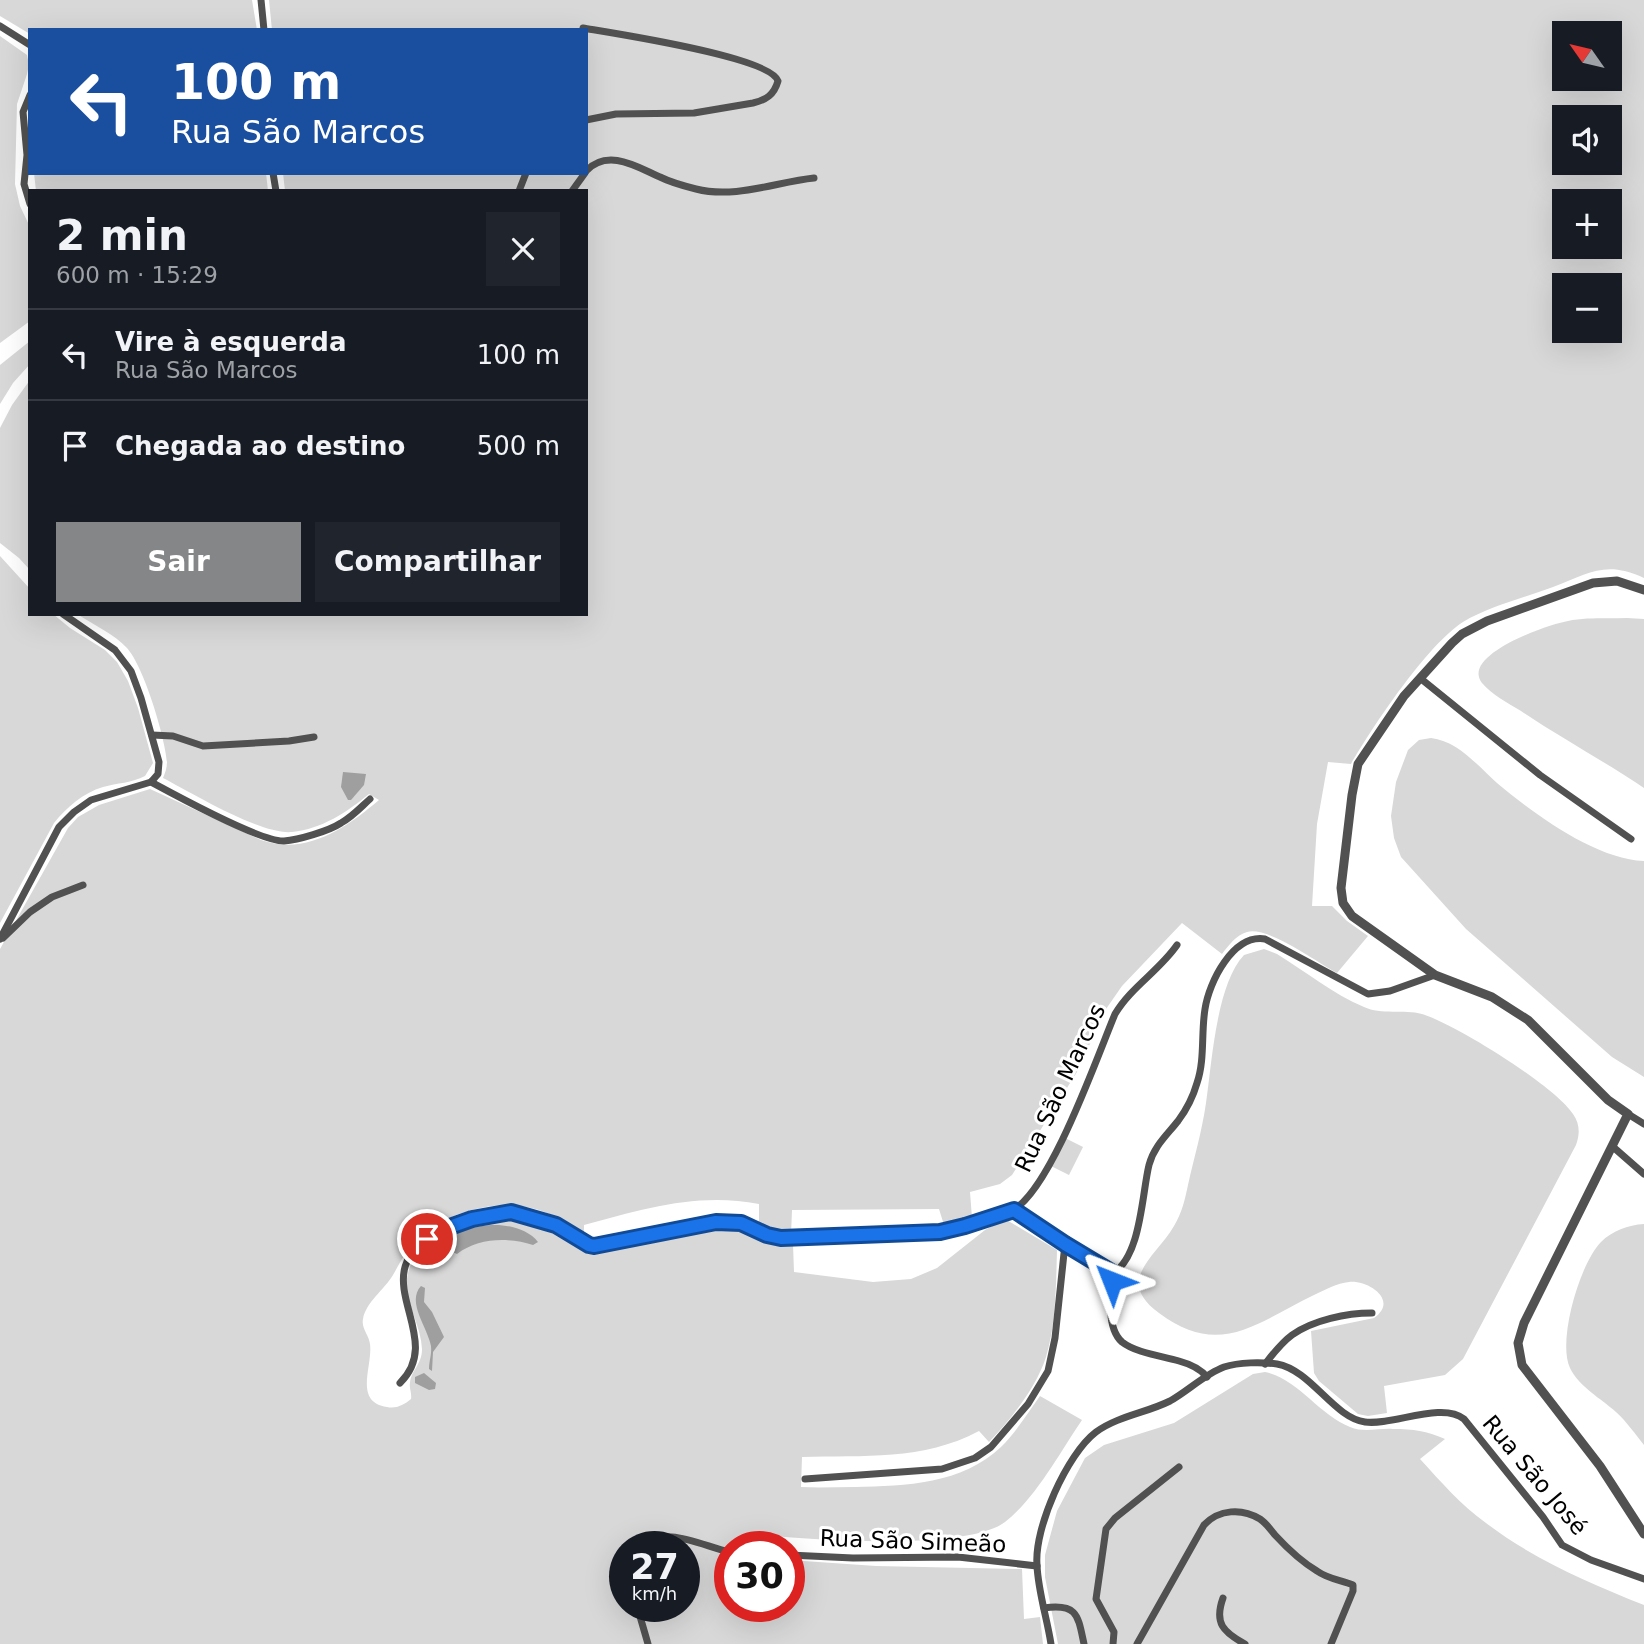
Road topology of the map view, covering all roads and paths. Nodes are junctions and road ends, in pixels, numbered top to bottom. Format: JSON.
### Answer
{"nodes":[{"id":1,"x":261,"y":0,"type":"edge"},
{"id":2,"x":0,"y":26,"type":"edge"},
{"id":3,"x":264,"y":28,"type":"edge"},
{"id":4,"x":588,"y":29,"type":"edge"},
{"id":5,"x":28,"y":44,"type":"edge"},
{"id":6,"x":28,"y":100,"type":"edge"},
{"id":7,"x":588,"y":120,"type":"edge"},
{"id":8,"x":588,"y":170,"type":"edge"},
{"id":9,"x":814,"y":178,"type":"dead end"},
{"id":10,"x":28,"y":197,"type":"edge"},
{"id":11,"x":1644,"y":590,"type":"edge"},
{"id":12,"x":66,"y":616,"type":"edge"},
{"id":13,"x":1420,"y":678,"type":"junction"},
{"id":14,"x":152,"y":736,"type":"junction"},
{"id":15,"x":314,"y":737,"type":"dead end"},
{"id":16,"x":151,"y":782,"type":"junction"},
{"id":17,"x":370,"y":799,"type":"dead end"},
{"id":18,"x":1631,"y":839,"type":"dead end"},
{"id":19,"x":83,"y":885,"type":"dead end"},
{"id":20,"x":0,"y":940,"type":"edge"},
{"id":21,"x":1177,"y":945,"type":"dead end"},
{"id":22,"x":1435,"y":975,"type":"junction"},
{"id":23,"x":1628,"y":1114,"type":"junction"},
{"id":24,"x":1644,"y":1124,"type":"edge"},
{"id":25,"x":1612,"y":1146,"type":"junction"},
{"id":26,"x":1644,"y":1174,"type":"edge"},
{"id":27,"x":1014,"y":1210,"type":"junction"},
{"id":28,"x":1065,"y":1244,"type":"junction"},
{"id":29,"x":1113,"y":1273,"type":"junction"},
{"id":30,"x":1372,"y":1313,"type":"dead end"},
{"id":31,"x":1288,"y":1338,"type":"junction"},
{"id":32,"x":1265,"y":1364,"type":"junction"},
{"id":33,"x":1288,"y":1367,"type":"junction"},
{"id":34,"x":1208,"y":1377,"type":"junction"},
{"id":35,"x":400,"y":1383,"type":"dead end"},
{"id":36,"x":1179,"y":1467,"type":"dead end"},
{"id":37,"x":805,"y":1479,"type":"dead end"},
{"id":38,"x":1644,"y":1534,"type":"edge"},
{"id":39,"x":805,"y":1556,"type":"edge"},
{"id":40,"x":1037,"y":1566,"type":"junction"},
{"id":41,"x":1644,"y":1579,"type":"edge"},
{"id":42,"x":1223,"y":1598,"type":"dead end"},
{"id":43,"x":1044,"y":1608,"type":"junction"},
{"id":44,"x":642,"y":1622,"type":"edge"},
{"id":45,"x":648,"y":1644,"type":"edge"},
{"id":46,"x":1051,"y":1644,"type":"edge"},
{"id":47,"x":1084,"y":1644,"type":"edge"},
{"id":48,"x":1113,"y":1644,"type":"edge"},
{"id":49,"x":1137,"y":1644,"type":"edge"},
{"id":50,"x":1245,"y":1644,"type":"edge"},
{"id":51,"x":1331,"y":1644,"type":"edge"}],
"edges":[{"from":1,"to":3,"type":"street"},
{"from":2,"to":5,"type":"street"},
{"from":4,"to":7,"type":"street"},
{"from":6,"to":10,"type":"street"},
{"from":8,"to":9,"type":"street"},
{"from":11,"to":13,"type":"street"},
{"from":12,"to":14,"type":"street"},
{"from":13,"to":18,"type":"street"},
{"from":13,"to":22,"type":"street"},
{"from":14,"to":15,"type":"street"},
{"from":14,"to":16,"type":"street"},
{"from":16,"to":17,"type":"street"},
{"from":16,"to":20,"type":"street"},
{"from":19,"to":20,"type":"street"},
{"from":21,"to":27,"type":"street","name":"Rua São Marcos"},
{"from":22,"to":23,"type":"street"},
{"from":22,"to":29,"type":"street"},
{"from":23,"to":24,"type":"street"},
{"from":23,"to":25,"type":"street"},
{"from":25,"to":26,"type":"street"},
{"from":25,"to":38,"type":"street"},
{"from":27,"to":28,"type":"street"},
{"from":27,"to":35,"type":"street"},
{"from":28,"to":29,"type":"street"},
{"from":28,"to":37,"type":"street"},
{"from":29,"to":34,"type":"street"},
{"from":30,"to":31,"type":"street"},
{"from":31,"to":32,"type":"street"},
{"from":31,"to":33,"type":"street"},
{"from":32,"to":33,"type":"street","name":"Rua São José"},
{"from":32,"to":34,"type":"street","name":"Rua São José"},
{"from":33,"to":41,"type":"street","name":"Rua São José"},
{"from":34,"to":40,"type":"street","name":"Rua São José"},
{"from":36,"to":48,"type":"street"},
{"from":39,"to":40,"type":"street","name":"Rua São Simeão"},
{"from":40,"to":43,"type":"street","name":"Rua São José"},
{"from":42,"to":50,"type":"street"},
{"from":43,"to":46,"type":"street","name":"Rua São José"},
{"from":43,"to":47,"type":"street"},
{"from":44,"to":45,"type":"street"},
{"from":49,"to":51,"type":"street"}]}
